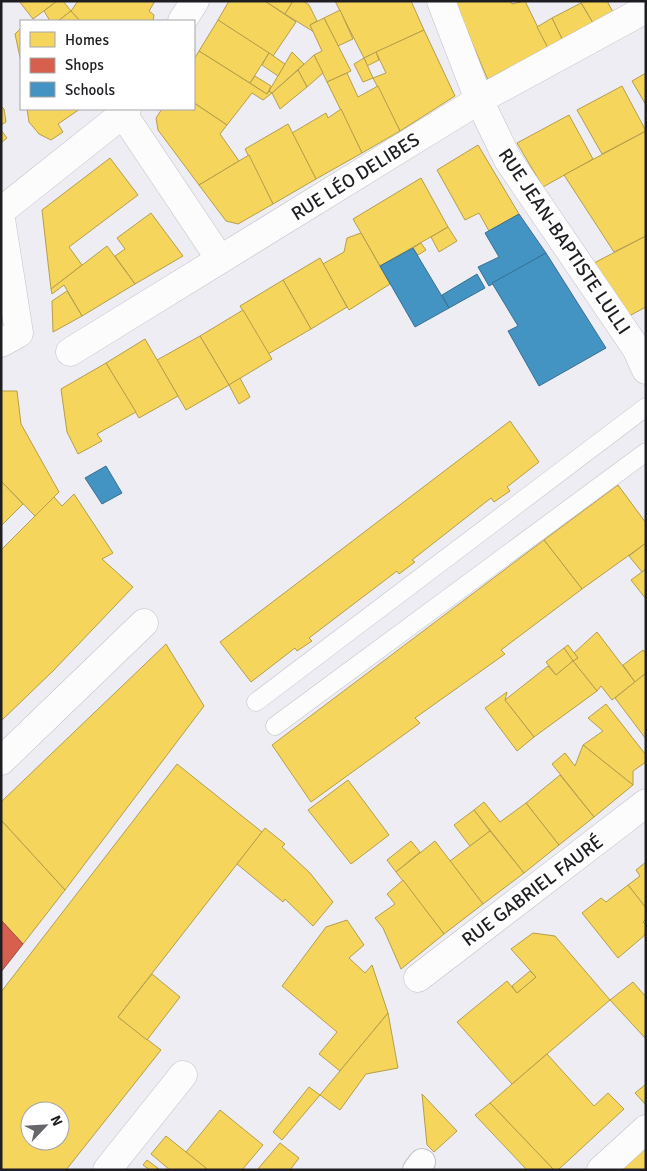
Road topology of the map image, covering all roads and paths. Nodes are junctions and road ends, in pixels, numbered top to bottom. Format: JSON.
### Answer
{"nodes":[{"id":1,"x":195,"y":1,"type":"edge"},
{"id":2,"x":441,"y":1,"type":"edge"},
{"id":3,"x":646,"y":9,"type":"edge"},
{"id":4,"x":183,"y":20,"type":"edge"},
{"id":5,"x":480,"y":100,"type":"junction"},
{"id":6,"x":125,"y":112,"type":"edge"},
{"id":7,"x":4,"y":205,"type":"edge"},
{"id":8,"x":220,"y":259,"type":"junction"},
{"id":9,"x":1,"y":343,"type":"edge"},
{"id":10,"x":70,"y":352,"type":"dead end"},
{"id":11,"x":643,"y":353,"type":"edge"},
{"id":12,"x":646,"y":407,"type":"edge"},
{"id":13,"x":646,"y":452,"type":"edge"},
{"id":14,"x":144,"y":623,"type":"dead end"},
{"id":15,"x":256,"y":702,"type":"dead end"},
{"id":16,"x":275,"y":726,"type":"dead end"},
{"id":17,"x":1,"y":761,"type":"edge"},
{"id":18,"x":646,"y":803,"type":"edge"},
{"id":19,"x":418,"y":978,"type":"dead end"},
{"id":20,"x":183,"y":1075,"type":"dead end"},
{"id":21,"x":646,"y":1129,"type":"edge"},
{"id":22,"x":108,"y":1170,"type":"edge"},
{"id":23,"x":601,"y":1170,"type":"edge"}],
"edges":[{"from":1,"to":4,"type":"street"},
{"from":2,"to":5,"type":"street","name":"RUE JEAN-BAPTISTE LULLI"},
{"from":3,"to":5,"type":"street","name":"RUE LÉO DELIBES"},
{"from":5,"to":8,"type":"street","name":"RUE LÉO DELIBES"},
{"from":5,"to":11,"type":"street","name":"RUE JEAN-BAPTISTE LULLI"},
{"from":6,"to":7,"type":"street"},
{"from":6,"to":8,"type":"street"},
{"from":7,"to":9,"type":"street"},
{"from":8,"to":10,"type":"street","name":"RUE LÉO DELIBES"},
{"from":12,"to":15,"type":"lane"},
{"from":13,"to":16,"type":"lane"},
{"from":14,"to":17,"type":"street"},
{"from":18,"to":19,"type":"street","name":"RUE GABRIEL FAURÉ"},
{"from":20,"to":22,"type":"street"},
{"from":21,"to":23,"type":"street"}]}
